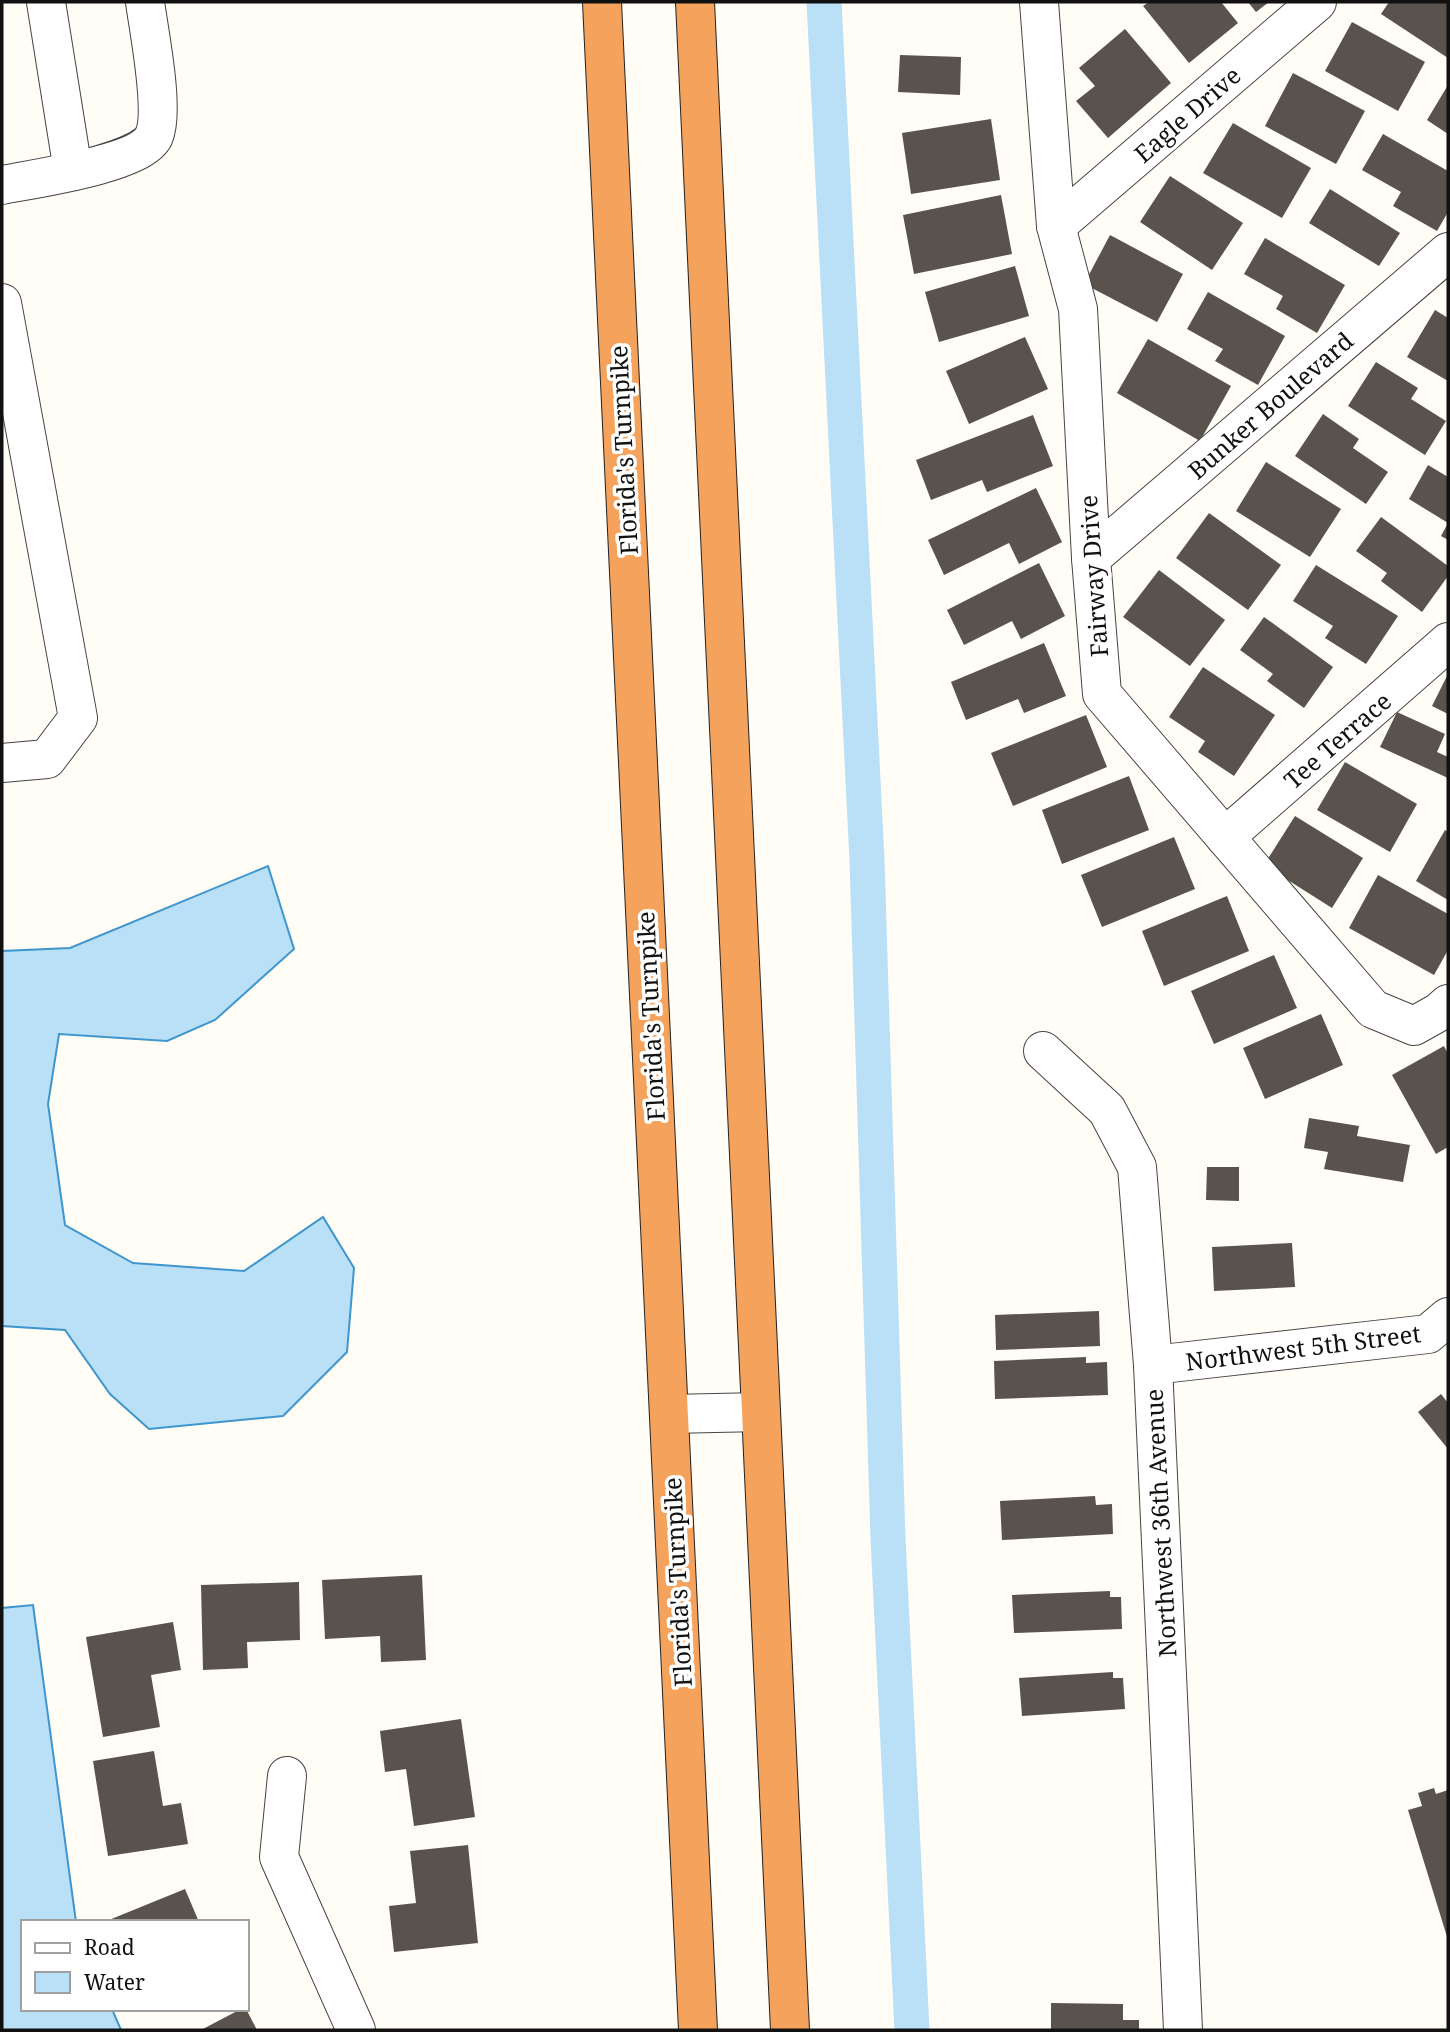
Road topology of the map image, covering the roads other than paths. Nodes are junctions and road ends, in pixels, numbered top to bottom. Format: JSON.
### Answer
{"nodes":[{"id":1,"x":46,"y":2,"type":"edge"},
{"id":2,"x":145,"y":2,"type":"edge"},
{"id":3,"x":602,"y":2,"type":"edge"},
{"id":4,"x":695,"y":2,"type":"edge"},
{"id":5,"x":1039,"y":2,"type":"edge"},
{"id":6,"x":1317,"y":2,"type":"edge"},
{"id":7,"x":73,"y":171,"type":"junction"},
{"id":8,"x":2,"y":185,"type":"edge"},
{"id":9,"x":1056,"y":226,"type":"junction"},
{"id":10,"x":1448,"y":251,"type":"edge"},
{"id":11,"x":2,"y":303,"type":"edge"},
{"id":12,"x":1091,"y":558,"type":"junction"},
{"id":13,"x":1448,"y":642,"type":"edge"},
{"id":14,"x":2,"y":763,"type":"edge"},
{"id":15,"x":1225,"y":837,"type":"junction"},
{"id":16,"x":1448,"y":1004,"type":"edge"},
{"id":17,"x":1043,"y":1051,"type":"dead end"},
{"id":18,"x":1448,"y":1317,"type":"edge"},
{"id":19,"x":1153,"y":1366,"type":"junction"},
{"id":20,"x":761,"y":1412,"type":"junction"},
{"id":21,"x":668,"y":1414,"type":"junction"},
{"id":22,"x":287,"y":1776,"type":"dead end"},
{"id":23,"x":356,"y":2030,"type":"edge"},
{"id":24,"x":698,"y":2030,"type":"edge"},
{"id":25,"x":790,"y":2030,"type":"edge"},
{"id":26,"x":1183,"y":2030,"type":"edge"}],
"edges":[{"from":1,"to":7,"type":"street"},
{"from":2,"to":7,"type":"street"},
{"from":3,"to":21,"type":"highway","name":"Florida's Turnpike"},
{"from":4,"to":20,"type":"highway"},
{"from":5,"to":9,"type":"street","name":"Fairway Drive"},
{"from":6,"to":9,"type":"street","name":"Eagle Drive"},
{"from":7,"to":8,"type":"street"},
{"from":9,"to":12,"type":"street","name":"Fairway Drive"},
{"from":10,"to":12,"type":"street","name":"Bunker Boulevard"},
{"from":11,"to":14,"type":"street"},
{"from":12,"to":15,"type":"street","name":"Fairway Drive"},
{"from":13,"to":15,"type":"street","name":"Tee Terrace"},
{"from":15,"to":16,"type":"street","name":"Fairway Drive"},
{"from":17,"to":19,"type":"street","name":"Northwest 36th Avenue"},
{"from":18,"to":19,"type":"street","name":"Northwest 5th Street"},
{"from":19,"to":26,"type":"street","name":"Northwest 36th Avenue"},
{"from":20,"to":21,"type":"street"},
{"from":20,"to":25,"type":"highway"},
{"from":21,"to":24,"type":"highway","name":"Florida's Turnpike"},
{"from":22,"to":23,"type":"street"}]}
